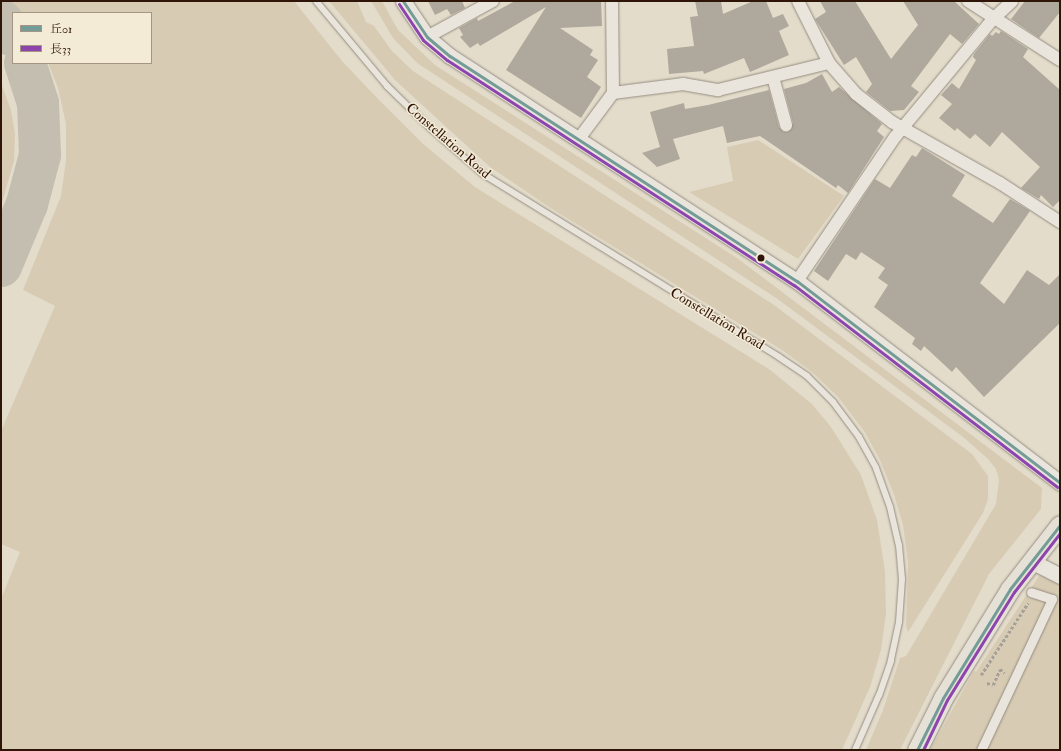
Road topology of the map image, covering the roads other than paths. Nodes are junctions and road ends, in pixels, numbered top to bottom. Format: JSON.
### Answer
{"nodes":[{"id":1,"x":316,"y":1,"type":"edge"},
{"id":2,"x":403,"y":1,"type":"edge"},
{"id":3,"x":493,"y":1,"type":"edge"},
{"id":4,"x":612,"y":1,"type":"edge"},
{"id":5,"x":798,"y":1,"type":"edge"},
{"id":6,"x":968,"y":1,"type":"edge"},
{"id":7,"x":1012,"y":1,"type":"edge"},
{"id":8,"x":993,"y":19,"type":"junction"},
{"id":9,"x":428,"y":37,"type":"junction"},
{"id":10,"x":1060,"y":60,"type":"edge"},
{"id":11,"x":829,"y":63,"type":"junction"},
{"id":12,"x":773,"y":77,"type":"junction"},
{"id":13,"x":613,"y":93,"type":"junction"},
{"id":14,"x":786,"y":125,"type":"dead end"},
{"id":15,"x":903,"y":127,"type":"junction"},
{"id":16,"x":578,"y":140,"type":"junction"},
{"id":17,"x":1060,"y":222,"type":"edge"},
{"id":18,"x":797,"y":281,"type":"junction"},
{"id":19,"x":1060,"y":482,"type":"edge"},
{"id":20,"x":1060,"y":525,"type":"edge"},
{"id":21,"x":1032,"y":561,"type":"junction"},
{"id":22,"x":1060,"y":576,"type":"edge"},
{"id":23,"x":1028,"y":595,"type":"road end"},
{"id":24,"x":1056,"y":600,"type":"edge"},
{"id":25,"x":855,"y":750,"type":"edge"},
{"id":26,"x":917,"y":750,"type":"edge"},
{"id":27,"x":981,"y":750,"type":"edge"}],
"edges":[{"from":1,"to":25,"type":"lane","name":"Constellation Road"},
{"from":2,"to":9,"type":"street"},
{"from":3,"to":9,"type":"street"},
{"from":4,"to":13,"type":"street"},
{"from":5,"to":11,"type":"street"},
{"from":6,"to":8,"type":"street"},
{"from":7,"to":8,"type":"street"},
{"from":8,"to":10,"type":"street"},
{"from":8,"to":15,"type":"street"},
{"from":9,"to":16,"type":"street"},
{"from":11,"to":12,"type":"street"},
{"from":11,"to":15,"type":"street"},
{"from":12,"to":13,"type":"street"},
{"from":12,"to":14,"type":"street"},
{"from":13,"to":16,"type":"street"},
{"from":15,"to":17,"type":"street"},
{"from":15,"to":18,"type":"street"},
{"from":16,"to":18,"type":"street"},
{"from":18,"to":19,"type":"street"},
{"from":20,"to":21,"type":"main road"},
{"from":21,"to":22,"type":"street"},
{"from":21,"to":26,"type":"main road"},
{"from":23,"to":24,"type":"street"},
{"from":24,"to":27,"type":"street"}]}
